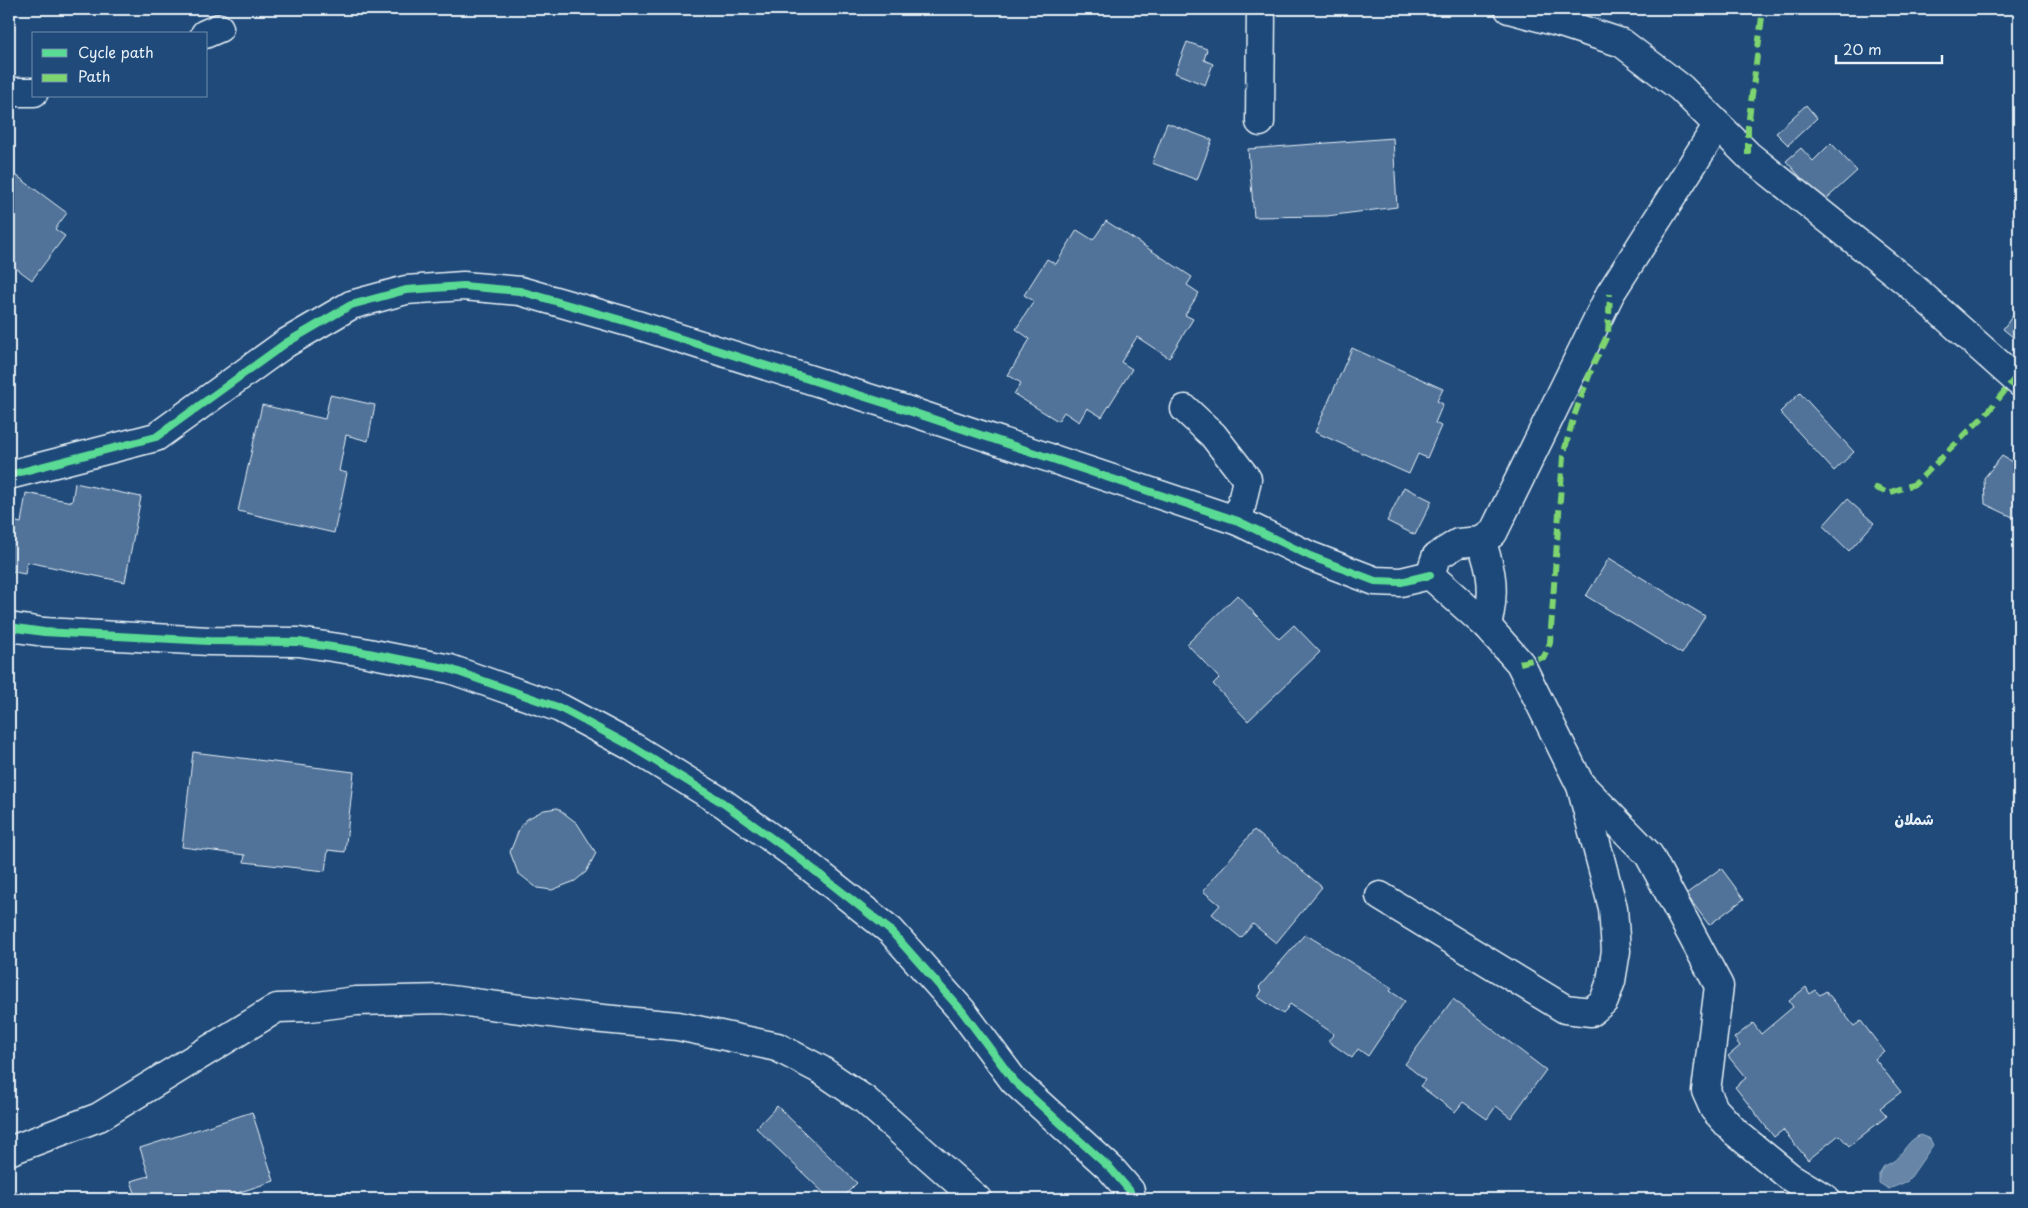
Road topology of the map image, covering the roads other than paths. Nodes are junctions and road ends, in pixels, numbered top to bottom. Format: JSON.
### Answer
{"nodes":[{"id":1,"x":1261,"y":9,"type":"edge"},
{"id":2,"x":1509,"y":9,"type":"edge"},
{"id":3,"x":1560,"y":16,"type":"edge"},
{"id":4,"x":9,"y":92,"type":"edge"},
{"id":5,"x":32,"y":92,"type":"edge"},
{"id":6,"x":1260,"y":122,"type":"dead end"},
{"id":7,"x":1717,"y":126,"type":"junction"},
{"id":8,"x":2019,"y":382,"type":"edge"},
{"id":9,"x":1185,"y":409,"type":"dead end"},
{"id":10,"x":9,"y":475,"type":"edge"},
{"id":11,"x":1238,"y":520,"type":"junction"},
{"id":12,"x":1481,"y":541,"type":"junction"},
{"id":13,"x":1430,"y":575,"type":"junction"},
{"id":14,"x":1487,"y":626,"type":"junction"},
{"id":15,"x":9,"y":627,"type":"edge"},
{"id":16,"x":1581,"y":786,"type":"junction"},
{"id":17,"x":1380,"y":896,"type":"dead end"},
{"id":18,"x":9,"y":1151,"type":"edge"},
{"id":19,"x":977,"y":1199,"type":"edge"},
{"id":20,"x":1130,"y":1199,"type":"edge"},
{"id":21,"x":1826,"y":1199,"type":"edge"}],
"edges":[{"from":1,"to":6,"type":"street"},
{"from":2,"to":3,"type":"street"},
{"from":3,"to":7,"type":"street"},
{"from":4,"to":5,"type":"street"},
{"from":7,"to":8,"type":"street"},
{"from":7,"to":12,"type":"street"},
{"from":9,"to":11,"type":"street"},
{"from":10,"to":11,"type":"street"},
{"from":11,"to":13,"type":"street"},
{"from":12,"to":13,"type":"street"},
{"from":12,"to":14,"type":"street"},
{"from":13,"to":14,"type":"street"},
{"from":14,"to":16,"type":"street"},
{"from":15,"to":20,"type":"street"},
{"from":16,"to":17,"type":"street"},
{"from":16,"to":21,"type":"street"},
{"from":18,"to":19,"type":"street"}]}
